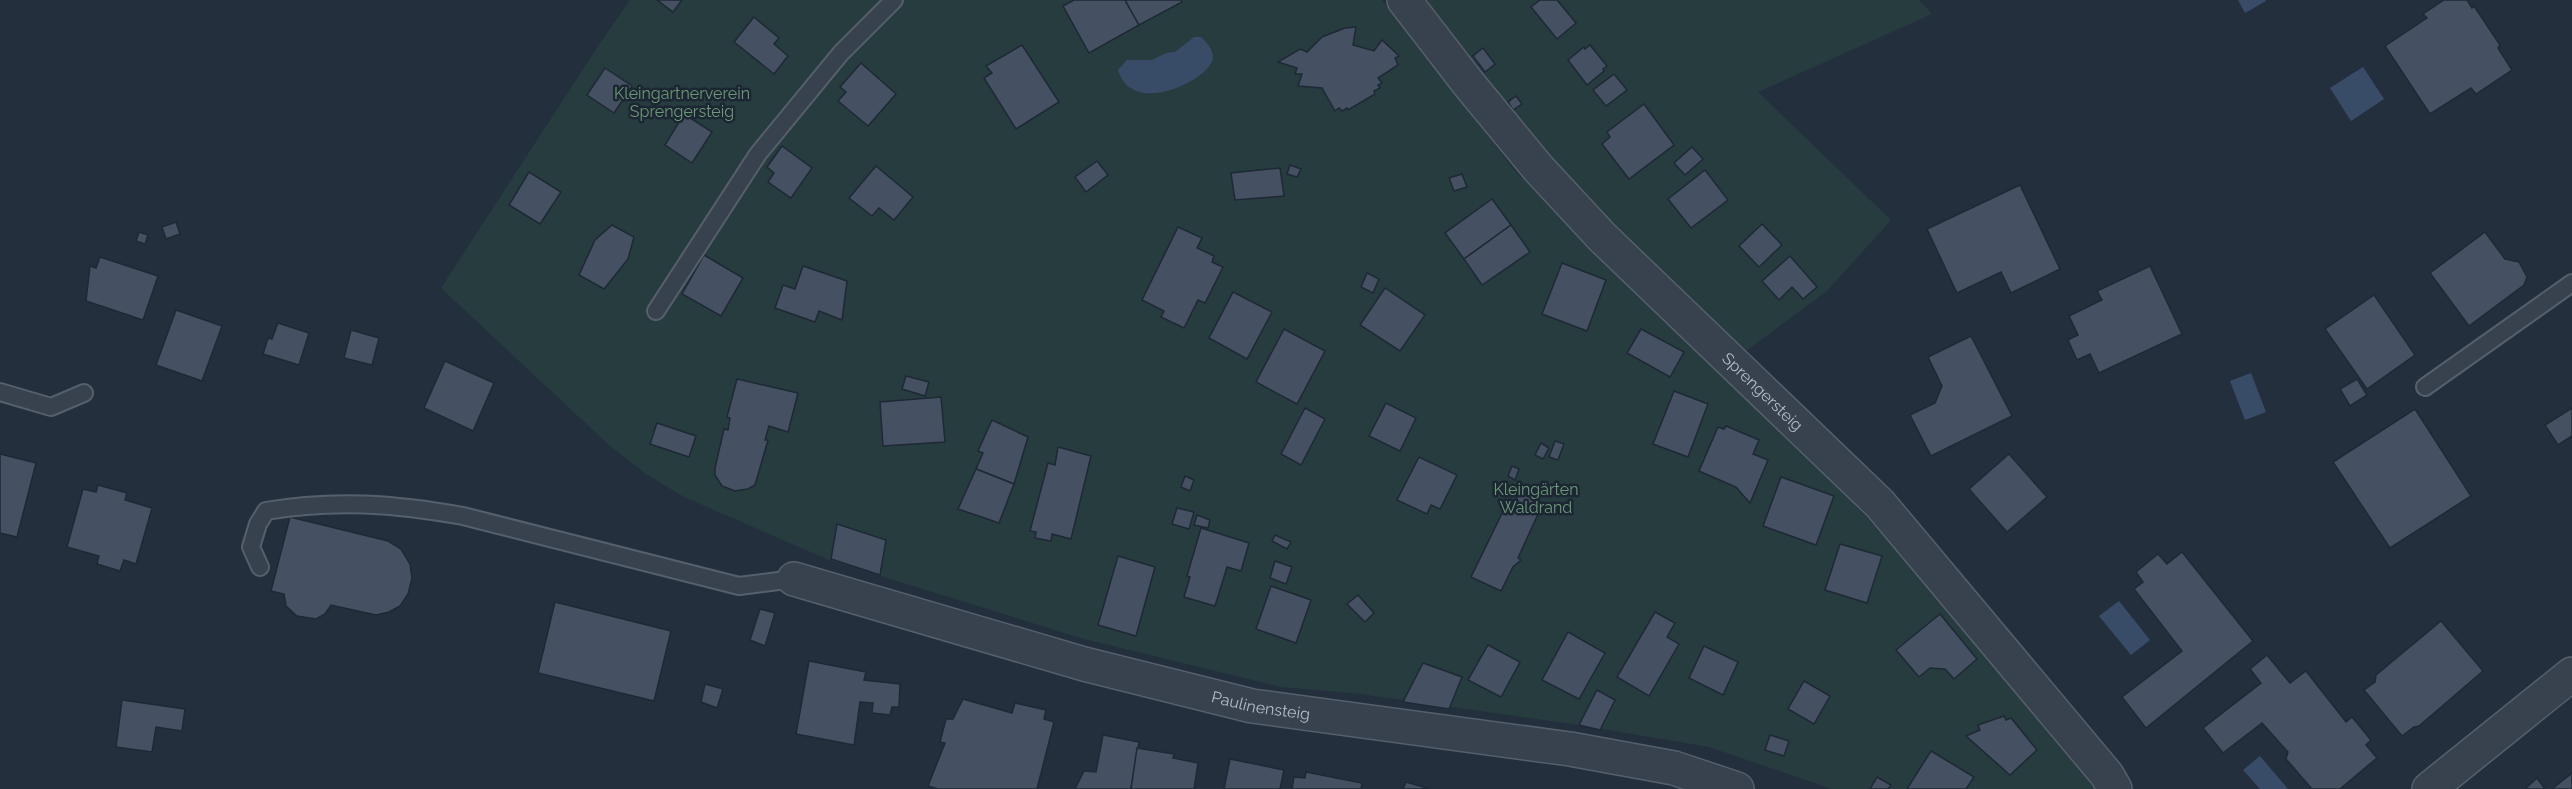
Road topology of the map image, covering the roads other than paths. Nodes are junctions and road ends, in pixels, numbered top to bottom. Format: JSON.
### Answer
{"nodes":[{"id":1,"x":894,"y":0,"type":"edge"},
{"id":2,"x":1404,"y":0,"type":"edge"},
{"id":3,"x":2572,"y":283,"type":"edge"},
{"id":4,"x":656,"y":312,"type":"dead end"},
{"id":5,"x":2425,"y":387,"type":"dead end"},
{"id":6,"x":0,"y":392,"type":"edge"},
{"id":7,"x":84,"y":393,"type":"dead end"},
{"id":8,"x":260,"y":567,"type":"dead end"},
{"id":9,"x":794,"y":579,"type":"joint"},
{"id":10,"x":2572,"y":674,"type":"edge"},
{"id":11,"x":1737,"y":789,"type":"edge"},
{"id":12,"x":2115,"y":789,"type":"edge"},
{"id":13,"x":2429,"y":789,"type":"edge"}],
"edges":[{"from":1,"to":4,"type":"lane"},
{"from":2,"to":12,"type":"street","name":"Sprengersteig"},
{"from":3,"to":5,"type":"lane"},
{"from":6,"to":7,"type":"lane"},
{"from":8,"to":9,"type":"lane"},
{"from":9,"to":11,"type":"street","name":"Paulinensteig"},
{"from":10,"to":13,"type":"street"}]}
